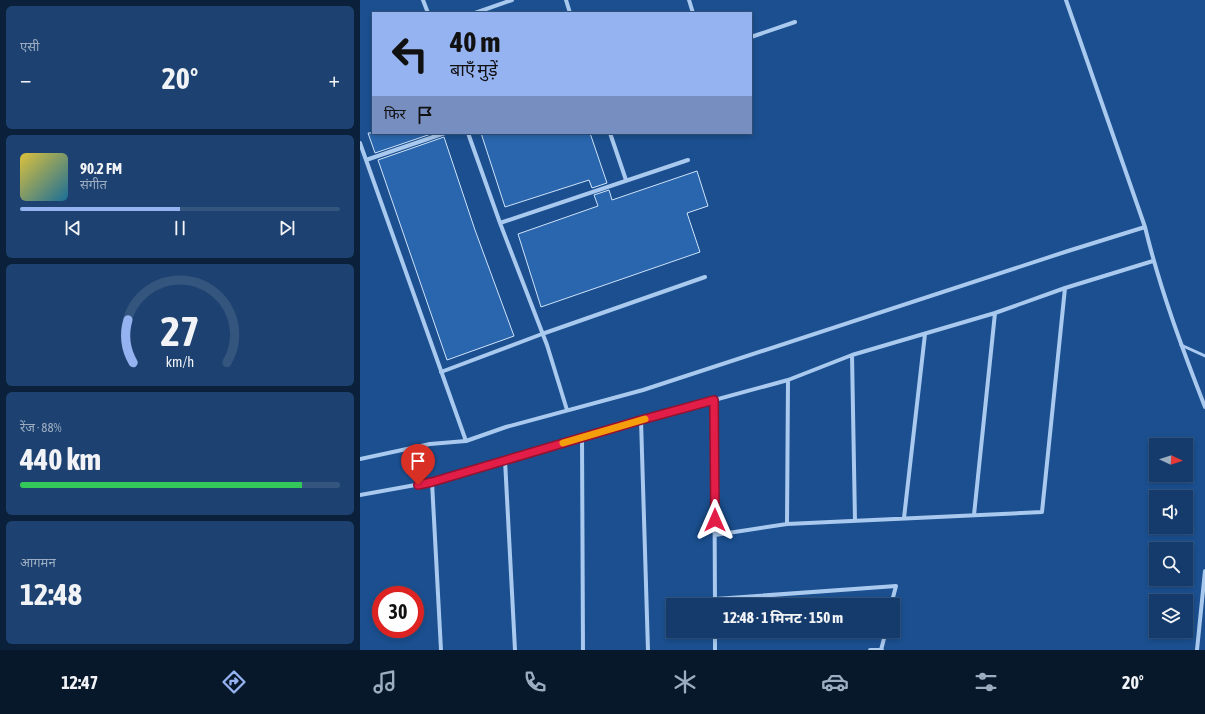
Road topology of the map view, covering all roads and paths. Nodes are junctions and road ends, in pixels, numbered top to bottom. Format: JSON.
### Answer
{"nodes":[{"id":1,"x":423,"y":0,"type":"edge"},
{"id":2,"x":512,"y":0,"type":"edge"},
{"id":3,"x":566,"y":0,"type":"edge"},
{"id":4,"x":689,"y":0,"type":"edge"},
{"id":5,"x":1066,"y":0,"type":"edge"},
{"id":6,"x":428,"y":12,"type":"edge"},
{"id":7,"x":478,"y":12,"type":"edge"},
{"id":8,"x":570,"y":12,"type":"edge"},
{"id":9,"x":693,"y":12,"type":"edge"},
{"id":10,"x":795,"y":22,"type":"dead end"},
{"id":11,"x":752,"y":38,"type":"edge"},
{"id":12,"x":442,"y":134,"type":"edge"},
{"id":13,"x":468,"y":134,"type":"edge"},
{"id":14,"x":610,"y":134,"type":"edge"},
{"id":15,"x":360,"y":143,"type":"edge"},
{"id":16,"x":366,"y":160,"type":"junction"},
{"id":17,"x":688,"y":160,"type":"dead end"},
{"id":18,"x":626,"y":180,"type":"junction"},
{"id":19,"x":500,"y":223,"type":"junction"},
{"id":20,"x":1144,"y":227,"type":"junction"},
{"id":21,"x":1153,"y":261,"type":"junction"},
{"id":22,"x":706,"y":277,"type":"dead end"},
{"id":23,"x":1065,"y":288,"type":"junction"},
{"id":24,"x":995,"y":313,"type":"junction"},
{"id":25,"x":542,"y":334,"type":"junction"},
{"id":26,"x":925,"y":334,"type":"junction"},
{"id":27,"x":1181,"y":345,"type":"junction"},
{"id":28,"x":852,"y":355,"type":"junction"},
{"id":29,"x":1205,"y":356,"type":"edge"},
{"id":30,"x":441,"y":372,"type":"junction"},
{"id":31,"x":788,"y":380,"type":"junction"},
{"id":32,"x":714,"y":400,"type":"junction"},
{"id":33,"x":1205,"y":407,"type":"edge"},
{"id":34,"x":567,"y":410,"type":"junction"},
{"id":35,"x":641,"y":420,"type":"junction"},
{"id":36,"x":582,"y":437,"type":"junction"},
{"id":37,"x":466,"y":441,"type":"junction"},
{"id":38,"x":360,"y":459,"type":"edge"},
{"id":39,"x":505,"y":460,"type":"junction"},
{"id":40,"x":432,"y":482,"type":"junction"},
{"id":41,"x":360,"y":495,"type":"edge"},
{"id":42,"x":974,"y":515,"type":"junction"},
{"id":43,"x":904,"y":518,"type":"junction"},
{"id":44,"x":855,"y":521,"type":"junction"},
{"id":45,"x":788,"y":524,"type":"junction"},
{"id":46,"x":715,"y":535,"type":"junction"},
{"id":47,"x":1205,"y":571,"type":"edge"},
{"id":48,"x":715,"y":598,"type":"edge"},
{"id":49,"x":729,"y":598,"type":"edge"},
{"id":50,"x":893,"y":598,"type":"edge"},
{"id":51,"x":715,"y":638,"type":"edge"},
{"id":52,"x":885,"y":638,"type":"edge"},
{"id":53,"x":441,"y":650,"type":"edge"},
{"id":54,"x":515,"y":650,"type":"edge"},
{"id":55,"x":582,"y":650,"type":"edge"},
{"id":56,"x":648,"y":650,"type":"edge"},
{"id":57,"x":716,"y":650,"type":"edge"},
{"id":58,"x":870,"y":650,"type":"edge"},
{"id":59,"x":882,"y":650,"type":"edge"},
{"id":60,"x":1197,"y":650,"type":"edge"}],
"edges":[{"from":1,"to":6,"type":"street"},
{"from":2,"to":7,"type":"street"},
{"from":3,"to":8,"type":"street"},
{"from":4,"to":9,"type":"street"},
{"from":5,"to":20,"type":"street"},
{"from":10,"to":11,"type":"street"},
{"from":12,"to":16,"type":"street"},
{"from":13,"to":19,"type":"street"},
{"from":14,"to":18,"type":"street"},
{"from":15,"to":16,"type":"street"},
{"from":16,"to":30,"type":"street"},
{"from":17,"to":18,"type":"street"},
{"from":18,"to":19,"type":"street"},
{"from":19,"to":25,"type":"street"},
{"from":20,"to":21,"type":"street"},
{"from":20,"to":34,"type":"street"},
{"from":21,"to":23,"type":"street"},
{"from":21,"to":27,"type":"street"},
{"from":22,"to":25,"type":"street"},
{"from":23,"to":24,"type":"street"},
{"from":23,"to":42,"type":"street"},
{"from":24,"to":26,"type":"street"},
{"from":24,"to":42,"type":"street"},
{"from":25,"to":30,"type":"street"},
{"from":25,"to":34,"type":"street"},
{"from":26,"to":28,"type":"street"},
{"from":26,"to":43,"type":"street"},
{"from":27,"to":29,"type":"lane"},
{"from":27,"to":33,"type":"street"},
{"from":28,"to":31,"type":"street"},
{"from":28,"to":44,"type":"street"},
{"from":30,"to":37,"type":"street"},
{"from":31,"to":32,"type":"street"},
{"from":31,"to":45,"type":"street"},
{"from":32,"to":35,"type":"street"},
{"from":32,"to":46,"type":"street"},
{"from":34,"to":37,"type":"street"},
{"from":35,"to":36,"type":"street"},
{"from":35,"to":56,"type":"street"},
{"from":36,"to":39,"type":"street"},
{"from":36,"to":55,"type":"street"},
{"from":37,"to":38,"type":"street"},
{"from":39,"to":40,"type":"street"},
{"from":39,"to":54,"type":"street"},
{"from":40,"to":41,"type":"street"},
{"from":40,"to":53,"type":"street"},
{"from":42,"to":43,"type":"street"},
{"from":43,"to":44,"type":"street"},
{"from":44,"to":45,"type":"street"},
{"from":45,"to":46,"type":"street"},
{"from":46,"to":48,"type":"street"},
{"from":47,"to":60,"type":"street"},
{"from":49,"to":50,"type":"street"},
{"from":51,"to":57,"type":"street"},
{"from":52,"to":59,"type":"street"},
{"from":58,"to":59,"type":"street"}]}
